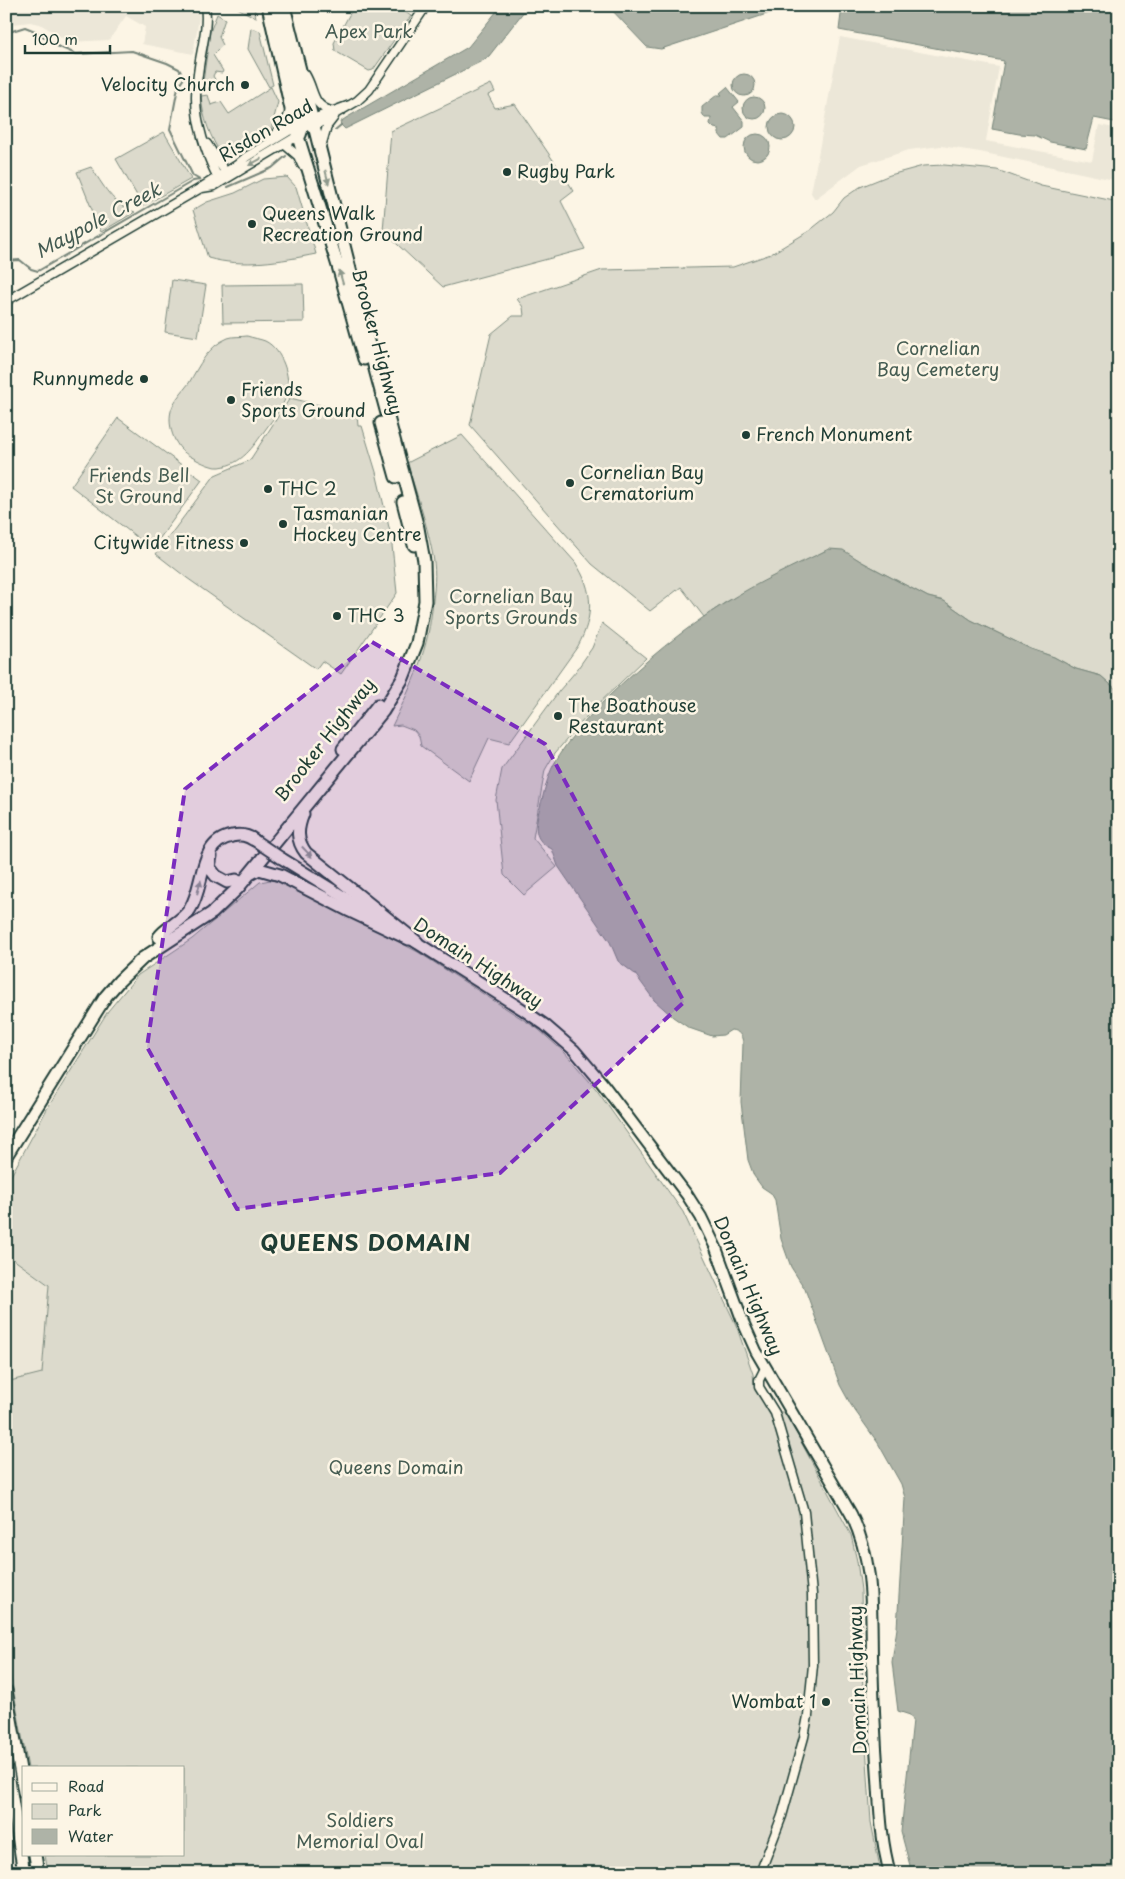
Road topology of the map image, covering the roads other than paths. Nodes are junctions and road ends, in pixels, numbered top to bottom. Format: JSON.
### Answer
{"nodes":[{"id":1,"x":205,"y":6,"type":"edge"},
{"id":2,"x":268,"y":6,"type":"edge"},
{"id":3,"x":277,"y":6,"type":"edge"},
{"id":4,"x":284,"y":6,"type":"edge"},
{"id":5,"x":426,"y":6,"type":"edge"},
{"id":6,"x":298,"y":64,"type":"junction"},
{"id":7,"x":290,"y":108,"type":"junction"},
{"id":8,"x":333,"y":113,"type":"junction"},
{"id":9,"x":304,"y":128,"type":"junction"},
{"id":10,"x":284,"y":144,"type":"junction"},
{"id":11,"x":266,"y":145,"type":"junction"},
{"id":12,"x":321,"y":150,"type":"junction"},
{"id":13,"x":222,"y":176,"type":"junction"},
{"id":14,"x":312,"y":182,"type":"junction"},
{"id":15,"x":6,"y":301,"type":"edge"},
{"id":16,"x":367,"y":725,"type":"junction"},
{"id":17,"x":341,"y":758,"type":"junction"},
{"id":18,"x":316,"y":793,"type":"junction"},
{"id":19,"x":254,"y":840,"type":"junction"},
{"id":20,"x":242,"y":878,"type":"junction"},
{"id":21,"x":160,"y":938,"type":"junction"},
{"id":22,"x":417,"y":942,"type":"junction"},
{"id":23,"x":6,"y":1140,"type":"edge"},
{"id":24,"x":6,"y":1156,"type":"edge"},
{"id":25,"x":765,"y":1368,"type":"junction"},
{"id":26,"x":6,"y":1691,"type":"edge"},
{"id":27,"x":6,"y":1761,"type":"edge"},
{"id":28,"x":22,"y":1781,"type":"edge"},
{"id":29,"x":35,"y":1856,"type":"edge"},
{"id":30,"x":24,"y":1873,"type":"edge"},
{"id":31,"x":38,"y":1873,"type":"edge"},
{"id":32,"x":760,"y":1873,"type":"edge"},
{"id":33,"x":890,"y":1873,"type":"edge"}],
"edges":[{"from":1,"to":13,"type":"street"},
{"from":2,"to":7,"type":"highway","name":"Brooker Highway"},
{"from":3,"to":9,"type":"highway","name":"Brooker Highway"},
{"from":4,"to":6,"type":"highway","name":"Brooker Highway"},
{"from":5,"to":8,"type":"street","name":"Risdon Road"},
{"from":6,"to":8,"type":"street"},
{"from":6,"to":9,"type":"highway","name":"Brooker Highway"},
{"from":7,"to":9,"type":"highway","name":"Brooker Highway"},
{"from":7,"to":11,"type":"street"},
{"from":8,"to":9,"type":"street","name":"Risdon Road"},
{"from":8,"to":12,"type":"street"},
{"from":9,"to":10,"type":"street","name":"Risdon Road"},
{"from":9,"to":11,"type":"street","name":"Risdon Road"},
{"from":9,"to":12,"type":"highway","name":"Brooker Highway"},
{"from":9,"to":14,"type":"highway","name":"Brooker Highway"},
{"from":10,"to":13,"type":"street","name":"Risdon Road","one_way":true},
{"from":10,"to":14,"type":"street"},
{"from":11,"to":13,"type":"street","name":"Risdon Road"},
{"from":12,"to":16,"type":"highway","name":"Brooker Highway","one_way":true},
{"from":13,"to":15,"type":"street","name":"Risdon Road"},
{"from":16,"to":14,"type":"highway","name":"Brooker Highway","one_way":true},
{"from":16,"to":17,"type":"highway","name":"Brooker Highway"},
{"from":17,"to":18,"type":"highway","name":"Brooker Highway"},
{"from":17,"to":20,"type":"highway","name":"Brooker Highway"},
{"from":18,"to":20,"type":"highway","name":"Brooker Highway"},
{"from":18,"to":22,"type":"highway","one_way":true},
{"from":19,"to":20,"type":"highway"},
{"from":21,"to":19,"type":"highway","one_way":true},
{"from":19,"to":22,"type":"main road","name":"Domain Highway","bridge":true},
{"from":20,"to":21,"type":"highway","name":"Brooker Highway"},
{"from":20,"to":22,"type":"highway"},
{"from":20,"to":24,"type":"highway","name":"Brooker Highway"},
{"from":21,"to":23,"type":"highway","name":"Brooker Highway"},
{"from":22,"to":25,"type":"main road","name":"Domain Highway"},
{"from":25,"to":32,"type":"street"},
{"from":25,"to":33,"type":"main road","name":"Domain Highway"},
{"from":26,"to":28,"type":"highway"},
{"from":27,"to":30,"type":"highway"},
{"from":29,"to":31,"type":"highway"}]}
